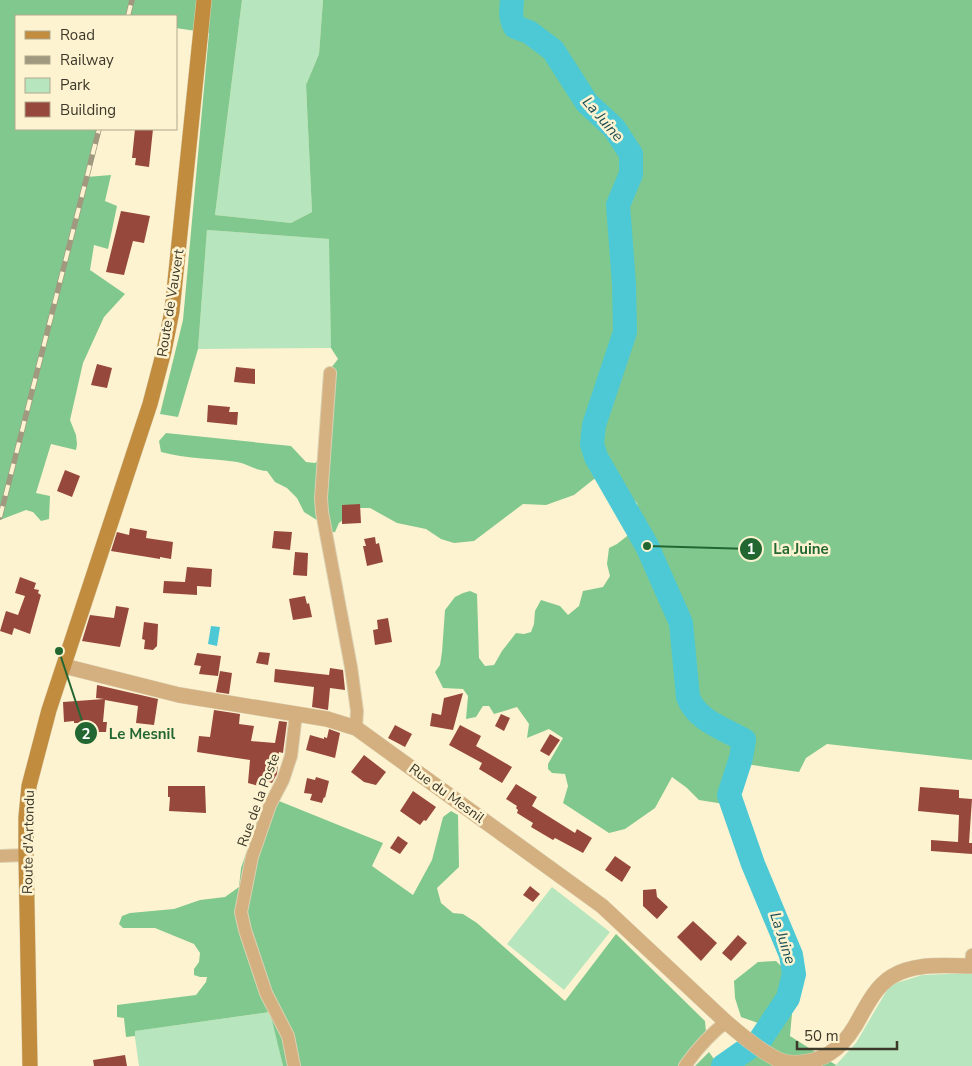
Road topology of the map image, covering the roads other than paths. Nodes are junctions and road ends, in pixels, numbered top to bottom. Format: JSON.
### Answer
{"nodes":[{"id":1,"x":204,"y":0,"type":"edge"},
{"id":2,"x":330,"y":373,"type":"dead end"},
{"id":3,"x":87,"y":596,"type":"joint"},
{"id":4,"x":64,"y":666,"type":"junction"},
{"id":5,"x":296,"y":714,"type":"junction"},
{"id":6,"x":356,"y":728,"type":"junction"},
{"id":7,"x":26,"y":855,"type":"junction"},
{"id":8,"x":0,"y":856,"type":"edge"},
{"id":9,"x":972,"y":962,"type":"edge"},
{"id":10,"x":726,"y":1022,"type":"junction"},
{"id":11,"x":30,"y":1066,"type":"edge"},
{"id":12,"x":294,"y":1066,"type":"edge"},
{"id":13,"x":685,"y":1066,"type":"edge"}],
"edges":[{"from":1,"to":3,"type":"main road","name":"Route de Vauvert"},
{"from":2,"to":6,"type":"street"},
{"from":3,"to":4,"type":"main road","name":"Route d'Artondu"},
{"from":4,"to":5,"type":"street","name":"Rue du Mesnil"},
{"from":4,"to":7,"type":"main road","name":"Route d'Artondu"},
{"from":5,"to":6,"type":"street","name":"Rue du Mesnil"},
{"from":5,"to":12,"type":"street","name":"Rue de la Poste"},
{"from":6,"to":10,"type":"street","name":"Rue du Mesnil"},
{"from":7,"to":8,"type":"street"},
{"from":7,"to":11,"type":"main road","name":"Route d'Artondu"},
{"from":9,"to":10,"type":"street","name":"Rue du Mesnil"},
{"from":10,"to":13,"type":"street"}]}
